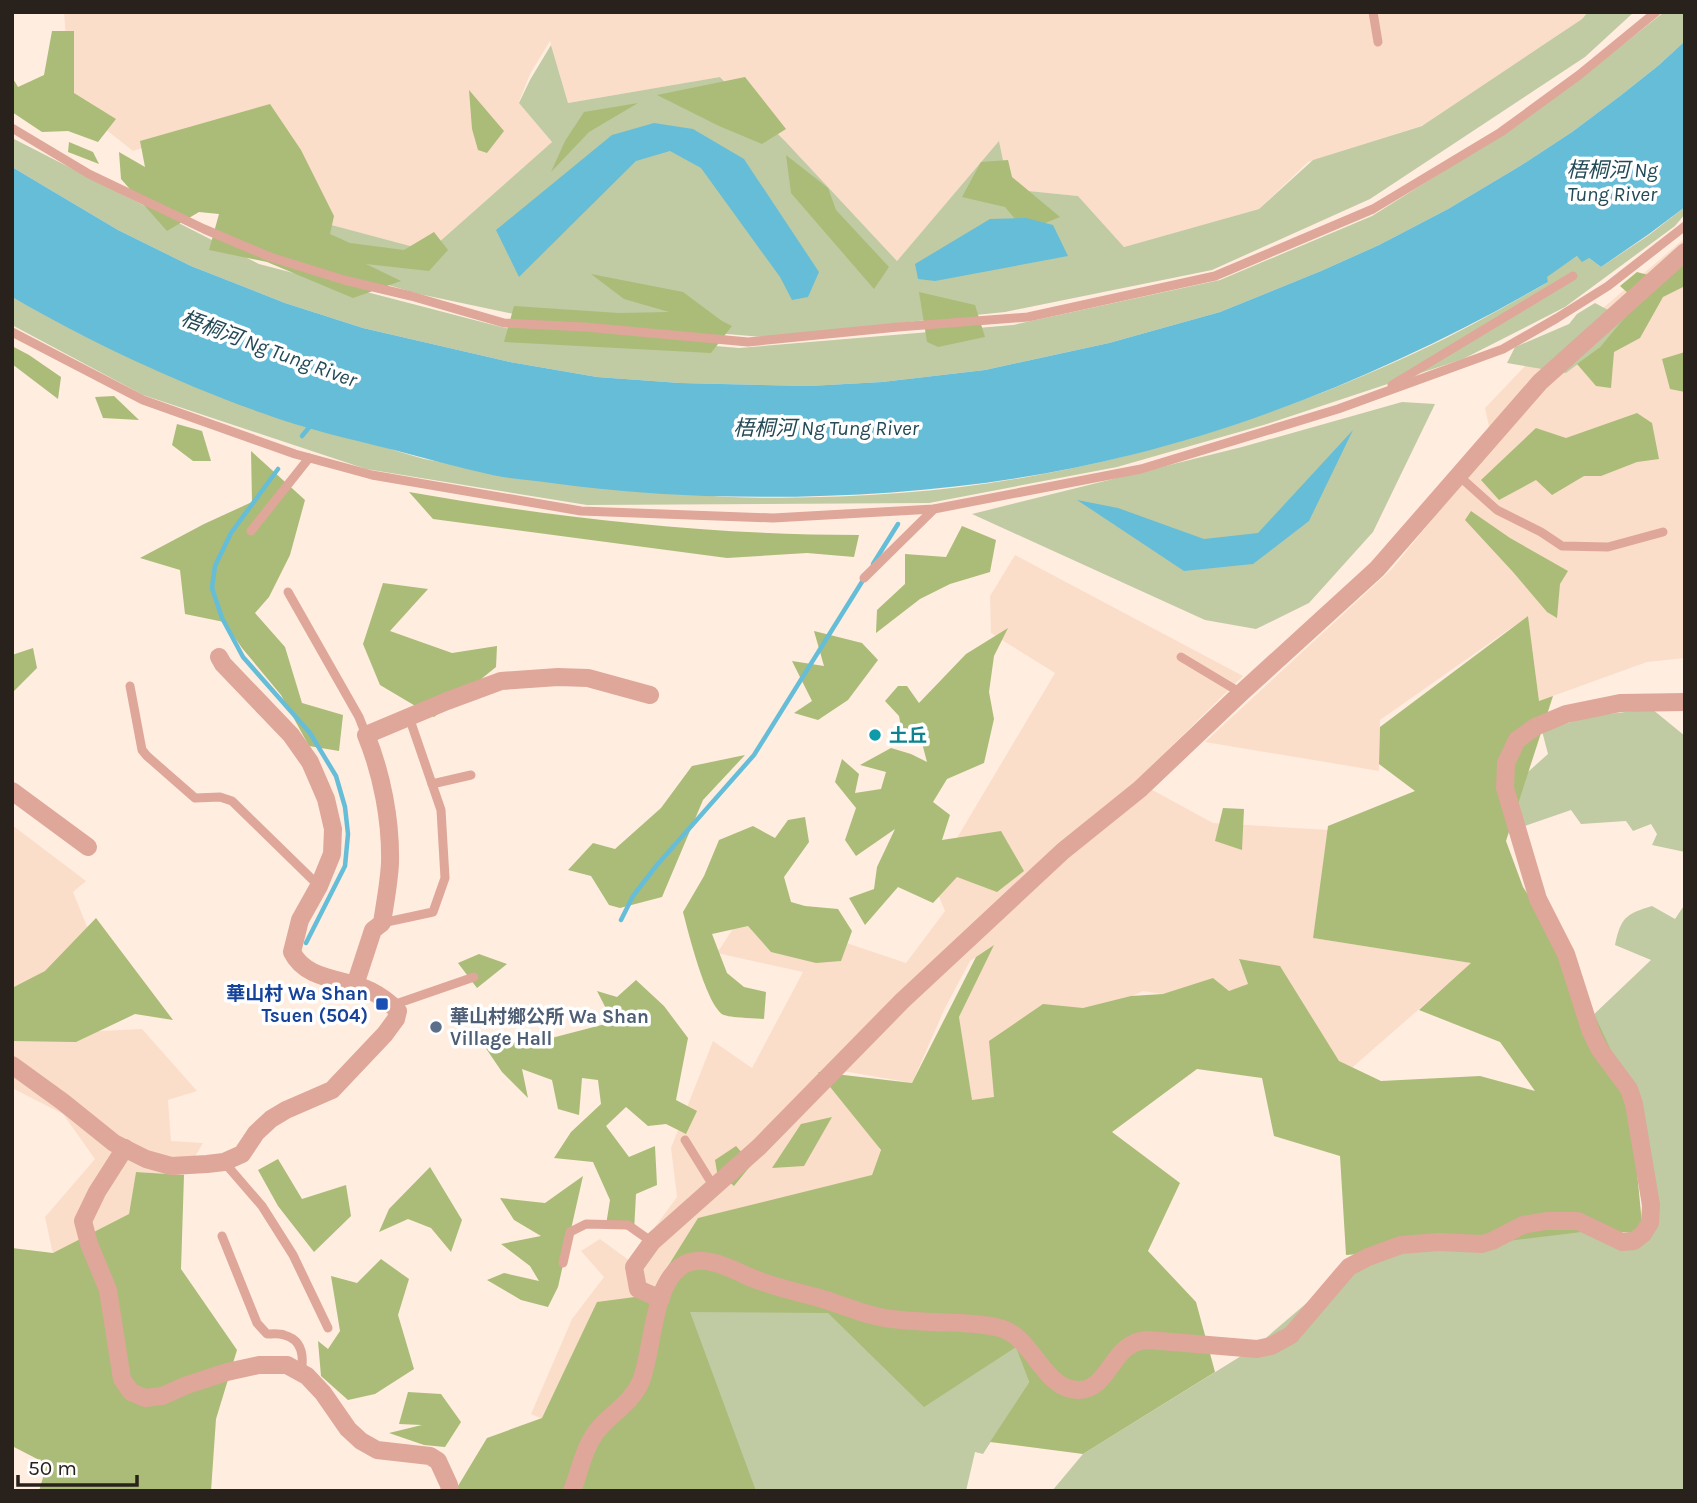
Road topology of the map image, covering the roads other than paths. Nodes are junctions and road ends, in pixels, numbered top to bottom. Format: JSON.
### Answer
{"nodes":[{"id":1,"x":1373,"y":12,"type":"edge"},
{"id":2,"x":1656,"y":12,"type":"edge"},
{"id":3,"x":1378,"y":42,"type":"dead end"},
{"id":4,"x":12,"y":128,"type":"edge"},
{"id":5,"x":1685,"y":226,"type":"edge"},
{"id":6,"x":1685,"y":253,"type":"edge"},
{"id":7,"x":1573,"y":276,"type":"dead end"},
{"id":8,"x":12,"y":332,"type":"edge"},
{"id":9,"x":1374,"y":396,"type":"junction"},
{"id":10,"x":309,"y":458,"type":"junction"},
{"id":11,"x":1458,"y":476,"type":"junction"},
{"id":12,"x":934,"y":509,"type":"junction"},
{"id":13,"x":251,"y":531,"type":"dead end"},
{"id":14,"x":1663,"y":532,"type":"dead end"},
{"id":15,"x":864,"y":578,"type":"dead end"},
{"id":16,"x":288,"y":592,"type":"dead end"},
{"id":17,"x":219,"y":657,"type":"dead end"},
{"id":18,"x":1181,"y":657,"type":"dead end"},
{"id":19,"x":130,"y":686,"type":"dead end"},
{"id":20,"x":1241,"y":693,"type":"junction"},
{"id":21,"x":650,"y":695,"type":"dead end"},
{"id":22,"x":1685,"y":702,"type":"edge"},
{"id":23,"x":409,"y":717,"type":"junction"},
{"id":24,"x":366,"y":735,"type":"junction"},
{"id":25,"x":471,"y":775,"type":"dead end"},
{"id":26,"x":432,"y":784,"type":"junction"},
{"id":27,"x":12,"y":791,"type":"edge"},
{"id":28,"x":88,"y":847,"type":"dead end"},
{"id":29,"x":319,"y":886,"type":"junction"},
{"id":30,"x":382,"y":923,"type":"junction"},
{"id":31,"x":474,"y":977,"type":"dead end"},
{"id":32,"x":355,"y":985,"type":"junction"},
{"id":33,"x":393,"y":1005,"type":"junction"},
{"id":34,"x":12,"y":1065,"type":"edge"},
{"id":35,"x":685,"y":1140,"type":"dead end"},
{"id":36,"x":125,"y":1148,"type":"junction"},
{"id":37,"x":224,"y":1162,"type":"junction"},
{"id":38,"x":713,"y":1187,"type":"junction"},
{"id":39,"x":222,"y":1236,"type":"dead end"},
{"id":40,"x":652,"y":1242,"type":"junction"},
{"id":41,"x":563,"y":1263,"type":"dead end"},
{"id":42,"x":661,"y":1299,"type":"junction"},
{"id":43,"x":328,"y":1328,"type":"dead end"},
{"id":44,"x":301,"y":1373,"type":"junction"},
{"id":45,"x":450,"y":1491,"type":"edge"},
{"id":46,"x":572,"y":1491,"type":"edge"}],
"edges":[{"from":1,"to":3,"type":"lane"},
{"from":2,"to":4,"type":"lane"},
{"from":5,"to":9,"type":"lane"},
{"from":6,"to":11,"type":"street"},
{"from":7,"to":9,"type":"lane"},
{"from":8,"to":10,"type":"lane"},
{"from":9,"to":12,"type":"lane"},
{"from":10,"to":12,"type":"lane"},
{"from":10,"to":13,"type":"lane"},
{"from":11,"to":14,"type":"lane"},
{"from":11,"to":20,"type":"street"},
{"from":12,"to":15,"type":"lane"},
{"from":16,"to":24,"type":"lane"},
{"from":17,"to":29,"type":"street"},
{"from":18,"to":20,"type":"lane"},
{"from":19,"to":29,"type":"lane"},
{"from":20,"to":38,"type":"street"},
{"from":21,"to":23,"type":"street"},
{"from":22,"to":42,"type":"street"},
{"from":23,"to":24,"type":"street"},
{"from":23,"to":26,"type":"lane"},
{"from":24,"to":30,"type":"street"},
{"from":25,"to":26,"type":"lane"},
{"from":26,"to":30,"type":"lane"},
{"from":27,"to":28,"type":"street"},
{"from":29,"to":32,"type":"street"},
{"from":30,"to":32,"type":"street"},
{"from":31,"to":33,"type":"lane"},
{"from":32,"to":33,"type":"street"},
{"from":33,"to":37,"type":"street"},
{"from":34,"to":36,"type":"street"},
{"from":35,"to":38,"type":"lane"},
{"from":36,"to":37,"type":"street"},
{"from":36,"to":44,"type":"street"},
{"from":37,"to":43,"type":"lane"},
{"from":38,"to":40,"type":"street"},
{"from":39,"to":44,"type":"lane"},
{"from":40,"to":41,"type":"lane"},
{"from":40,"to":42,"type":"street"},
{"from":42,"to":46,"type":"street"},
{"from":44,"to":45,"type":"street"}]}
